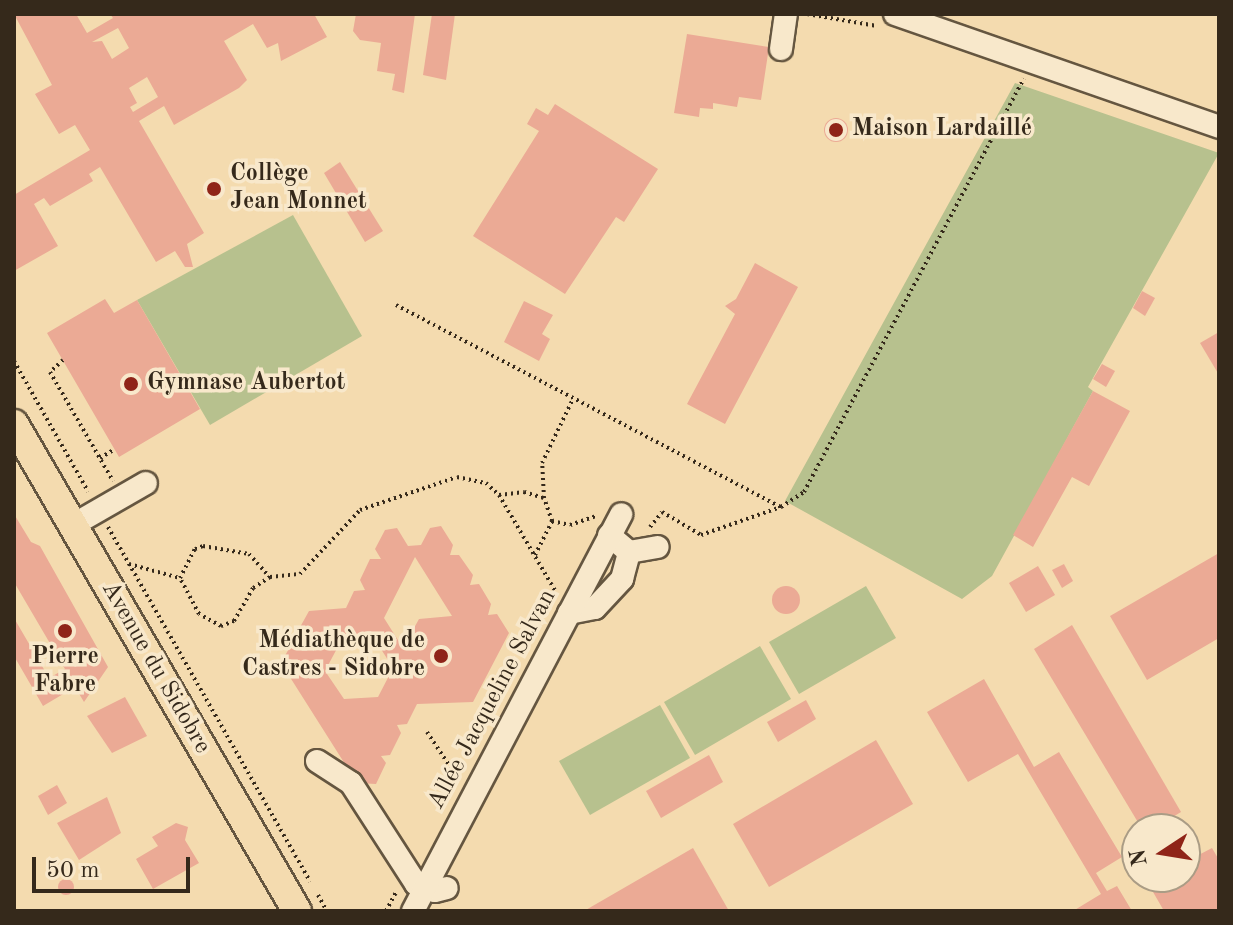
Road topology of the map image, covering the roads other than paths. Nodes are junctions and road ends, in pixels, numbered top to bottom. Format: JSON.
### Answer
{"nodes":[{"id":1,"x":786,"y":14,"type":"edge"},
{"id":2,"x":895,"y":14,"type":"edge"},
{"id":3,"x":781,"y":49,"type":"dead end"},
{"id":4,"x":1219,"y":127,"type":"edge"},
{"id":5,"x":14,"y":424,"type":"edge"},
{"id":6,"x":146,"y":483,"type":"dead end"},
{"id":7,"x":621,"y":514,"type":"road end"},
{"id":8,"x":73,"y":525,"type":"junction"},
{"id":9,"x":609,"y":535,"type":"junction"},
{"id":10,"x":658,"y":547,"type":"dead end"},
{"id":11,"x":629,"y":552,"type":"junction"},
{"id":12,"x":559,"y":609,"type":"junction"},
{"id":13,"x":317,"y":761,"type":"dead end"},
{"id":14,"x":435,"y":888,"type":"junction"},
{"id":15,"x":297,"y":911,"type":"edge"},
{"id":16,"x":413,"y":911,"type":"edge"}],
"edges":[{"from":1,"to":3,"type":"street"},
{"from":2,"to":4,"type":"street"},
{"from":5,"to":8,"type":"main road","name":"Avenue du Sidobre"},
{"from":6,"to":8,"type":"street"},
{"from":7,"to":9,"type":"street","name":"Allée Jacqueline Salvan"},
{"from":8,"to":15,"type":"main road","name":"Avenue du Sidobre"},
{"from":9,"to":11,"type":"street"},
{"from":9,"to":12,"type":"street","name":"Allée Jacqueline Salvan"},
{"from":10,"to":11,"type":"street"},
{"from":11,"to":12,"type":"street"},
{"from":12,"to":14,"type":"street","name":"Allée Jacqueline Salvan"},
{"from":13,"to":14,"type":"street"},
{"from":14,"to":16,"type":"street","name":"Allée Jacqueline Salvan"}]}
